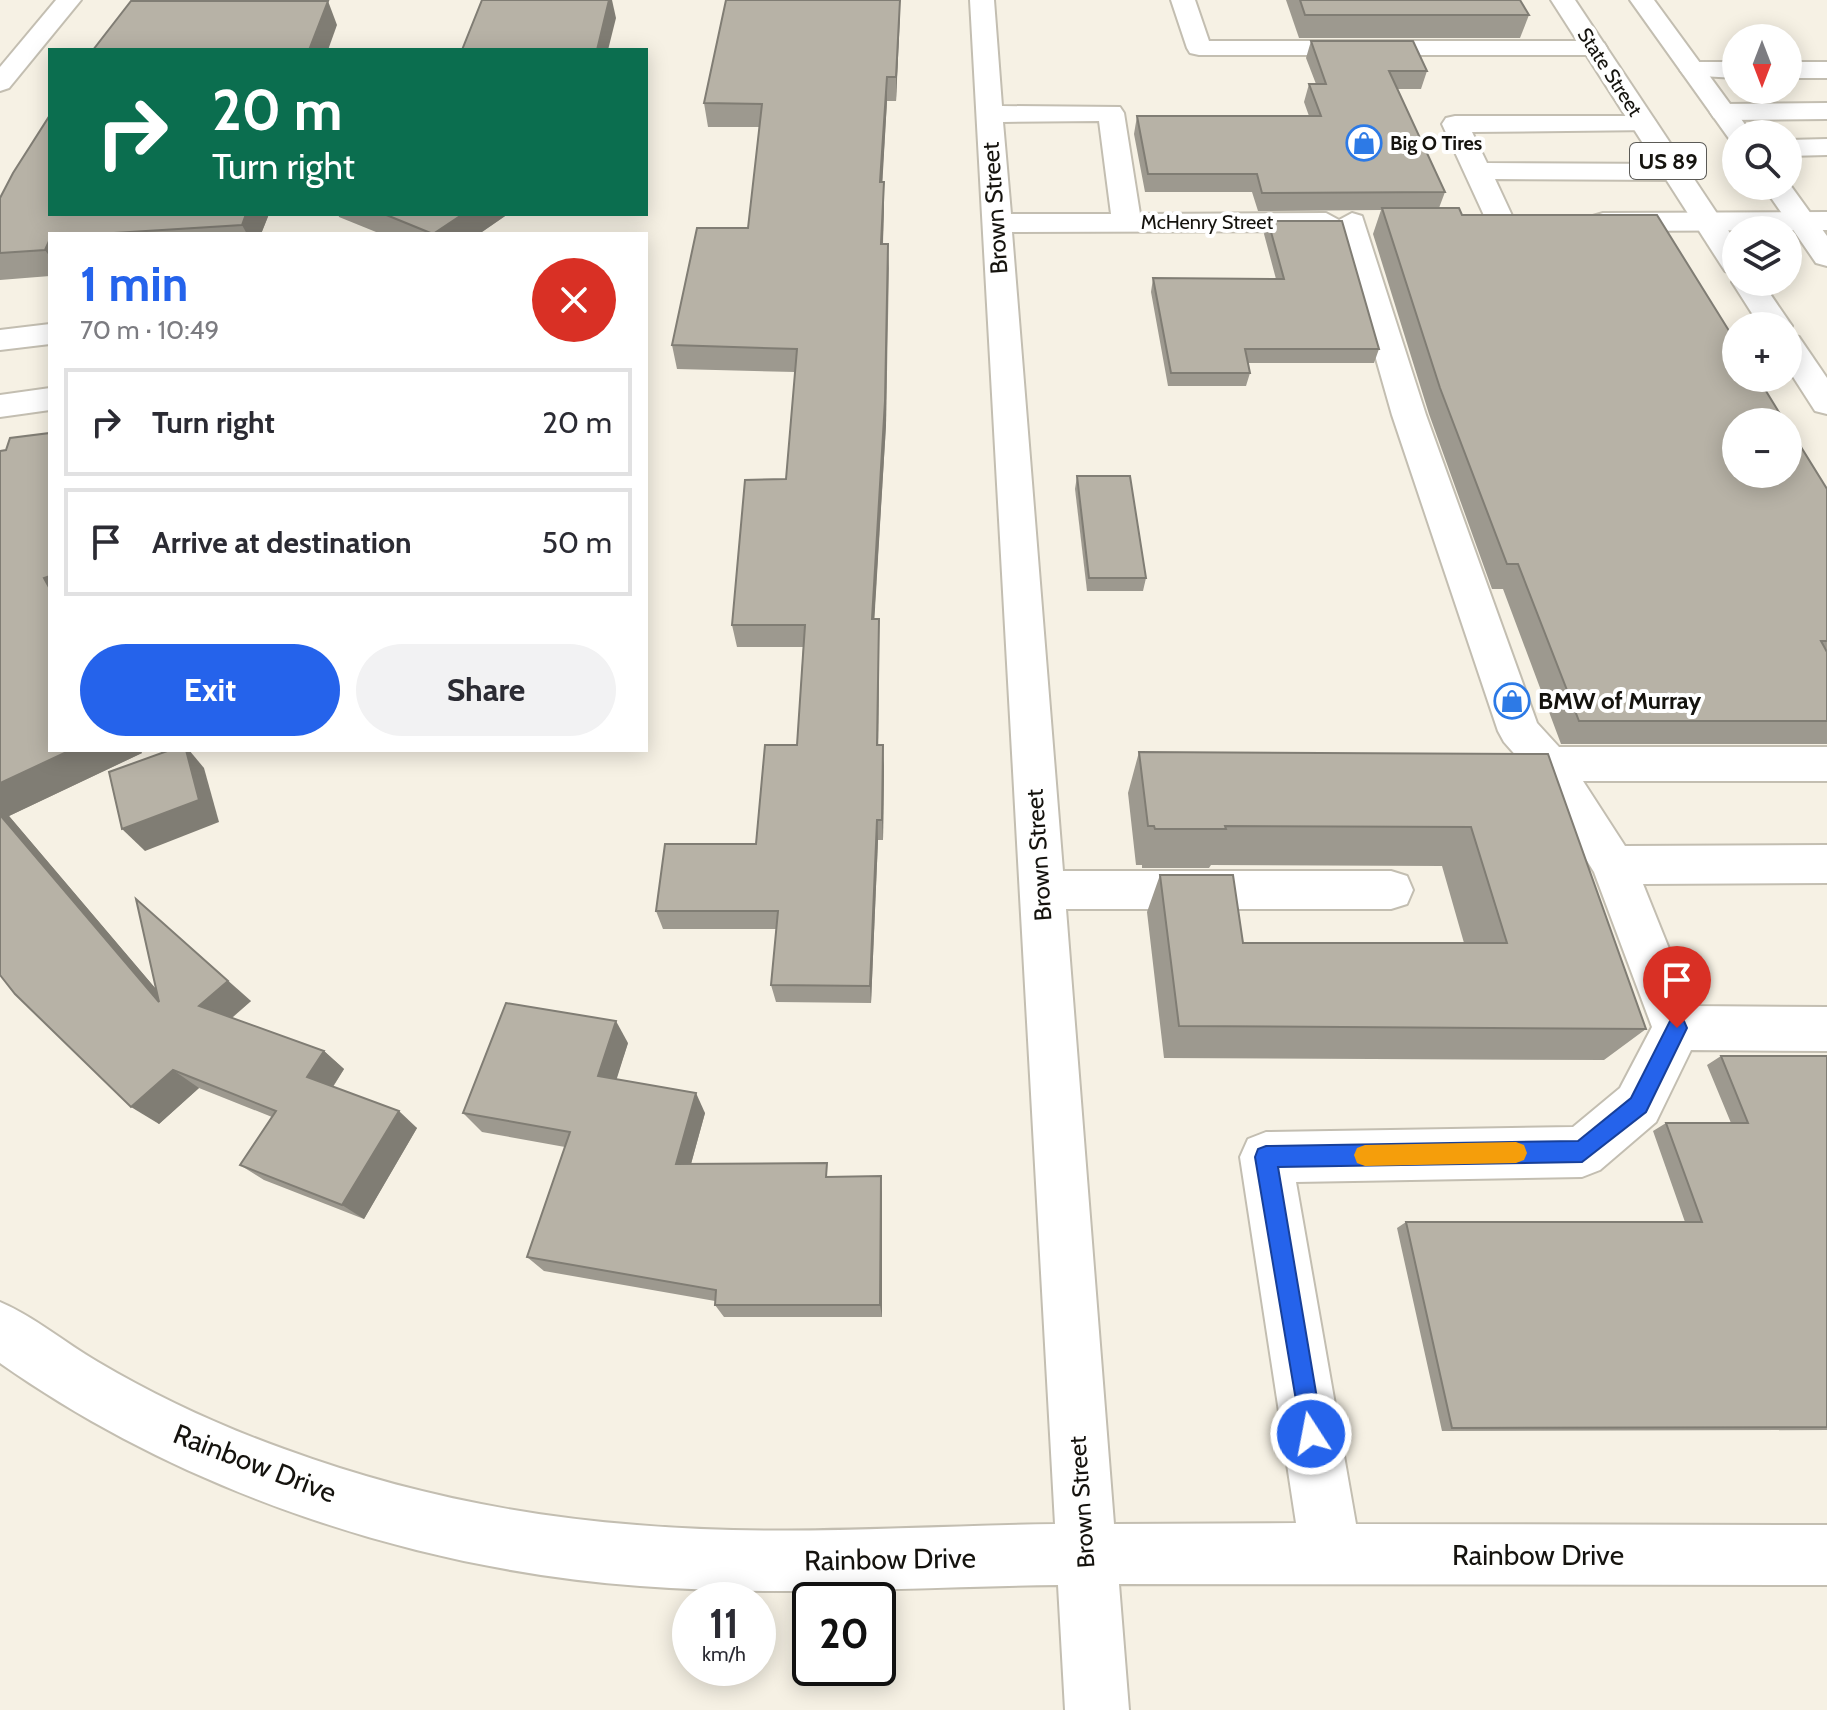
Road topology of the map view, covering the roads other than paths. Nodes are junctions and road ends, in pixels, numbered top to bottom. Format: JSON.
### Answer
{"nodes":[{"id":1,"x":69,"y":0,"type":"edge"},
{"id":2,"x":982,"y":0,"type":"edge"},
{"id":3,"x":1183,"y":0,"type":"edge"},
{"id":4,"x":1563,"y":0,"type":"edge"},
{"id":5,"x":1642,"y":0,"type":"edge"},
{"id":6,"x":1595,"y":48,"type":"junction"},
{"id":7,"x":1693,"y":70,"type":"junction"},
{"id":8,"x":1722,"y":70,"type":"edge"},
{"id":9,"x":1802,"y":70,"type":"edge"},
{"id":10,"x":1827,"y":70,"type":"edge"},
{"id":11,"x":0,"y":83,"type":"edge"},
{"id":12,"x":1827,"y":111,"type":"edge"},
{"id":13,"x":1723,"y":112,"type":"junction"},
{"id":14,"x":989,"y":114,"type":"junction"},
{"id":15,"x":1729,"y":120,"type":"edge"},
{"id":16,"x":1644,"y":124,"type":"junction"},
{"id":17,"x":1827,"y":147,"type":"edge"},
{"id":18,"x":1802,"y":148,"type":"edge"},
{"id":19,"x":1477,"y":171,"type":"junction"},
{"id":20,"x":1675,"y":172,"type":"junction"},
{"id":21,"x":1792,"y":200,"type":"edge"},
{"id":22,"x":1471,"y":222,"type":"edge"},
{"id":23,"x":1501,"y":222,"type":"junction"},
{"id":24,"x":1531,"y":222,"type":"edge"},
{"id":25,"x":1576,"y":222,"type":"edge"},
{"id":26,"x":1708,"y":222,"type":"junction"},
{"id":27,"x":1815,"y":222,"type":"edge"},
{"id":28,"x":996,"y":223,"type":"junction"},
{"id":29,"x":1127,"y":223,"type":"junction"},
{"id":30,"x":1722,"y":244,"type":"edge"},
{"id":31,"x":1827,"y":257,"type":"edge"},
{"id":32,"x":48,"y":334,"type":"edge"},
{"id":33,"x":0,"y":340,"type":"edge"},
{"id":34,"x":1802,"y":365,"type":"edge"},
{"id":35,"x":48,"y":399,"type":"edge"},
{"id":36,"x":1827,"y":403,"type":"edge"},
{"id":37,"x":0,"y":406,"type":"edge"},
{"id":38,"x":1549,"y":764,"type":"junction"},
{"id":39,"x":1827,"y":764,"type":"edge"},
{"id":40,"x":1827,"y":864,"type":"edge"},
{"id":41,"x":1613,"y":865,"type":"junction"},
{"id":42,"x":1041,"y":890,"type":"junction"},
{"id":43,"x":1391,"y":890,"type":"dead end"},
{"id":44,"x":1677,"y":1028,"type":"junction"},
{"id":45,"x":1827,"y":1029,"type":"edge"},
{"id":46,"x":0,"y":1330,"type":"edge"},
{"id":47,"x":1086,"y":1554,"type":"junction"},
{"id":48,"x":1331,"y":1554,"type":"junction"},
{"id":49,"x":1827,"y":1555,"type":"edge"},
{"id":50,"x":1097,"y":1710,"type":"edge"}],
"edges":[{"from":1,"to":11,"type":"street"},
{"from":2,"to":14,"type":"street","name":"Brown Street"},
{"from":3,"to":6,"type":"street"},
{"from":4,"to":6,"type":"street","name":"State Street","number":"US 89"},
{"from":5,"to":7,"type":"street","number":"US 89"},
{"from":6,"to":16,"type":"street","name":"State Street","number":"US 89"},
{"from":7,"to":8,"type":"street"},
{"from":7,"to":13,"type":"street","number":"US 89"},
{"from":9,"to":10,"type":"street"},
{"from":12,"to":13,"type":"street"},
{"from":13,"to":15,"type":"street","number":"US 89"},
{"from":14,"to":28,"type":"street","name":"Brown Street"},
{"from":14,"to":29,"type":"street"},
{"from":16,"to":19,"type":"street"},
{"from":16,"to":20,"type":"street","name":"State Street","number":"US 89"},
{"from":17,"to":18,"type":"street"},
{"from":19,"to":20,"type":"street"},
{"from":19,"to":23,"type":"street"},
{"from":20,"to":26,"type":"street","name":"State Street","number":"US 89"},
{"from":21,"to":27,"type":"street"},
{"from":22,"to":23,"type":"street"},
{"from":23,"to":24,"type":"street"},
{"from":25,"to":26,"type":"street"},
{"from":26,"to":27,"type":"street"},
{"from":26,"to":30,"type":"street","name":"State Street","number":"US 89"},
{"from":27,"to":31,"type":"street"},
{"from":28,"to":29,"type":"street","name":"McHenry Street"},
{"from":28,"to":42,"type":"street","name":"Brown Street"},
{"from":29,"to":38,"type":"street","name":"McHenry Street"},
{"from":32,"to":33,"type":"street"},
{"from":34,"to":36,"type":"street"},
{"from":35,"to":37,"type":"street"},
{"from":38,"to":39,"type":"street"},
{"from":38,"to":41,"type":"street"},
{"from":40,"to":41,"type":"street"},
{"from":41,"to":44,"type":"street"},
{"from":42,"to":43,"type":"street"},
{"from":42,"to":47,"type":"street","name":"Brown Street"},
{"from":44,"to":45,"type":"street"},
{"from":44,"to":48,"type":"street"},
{"from":46,"to":47,"type":"street","name":"Rainbow Drive"},
{"from":47,"to":48,"type":"street","name":"Rainbow Drive"},
{"from":47,"to":50,"type":"street","name":"Brown Street"},
{"from":48,"to":49,"type":"street","name":"Rainbow Drive"}]}
